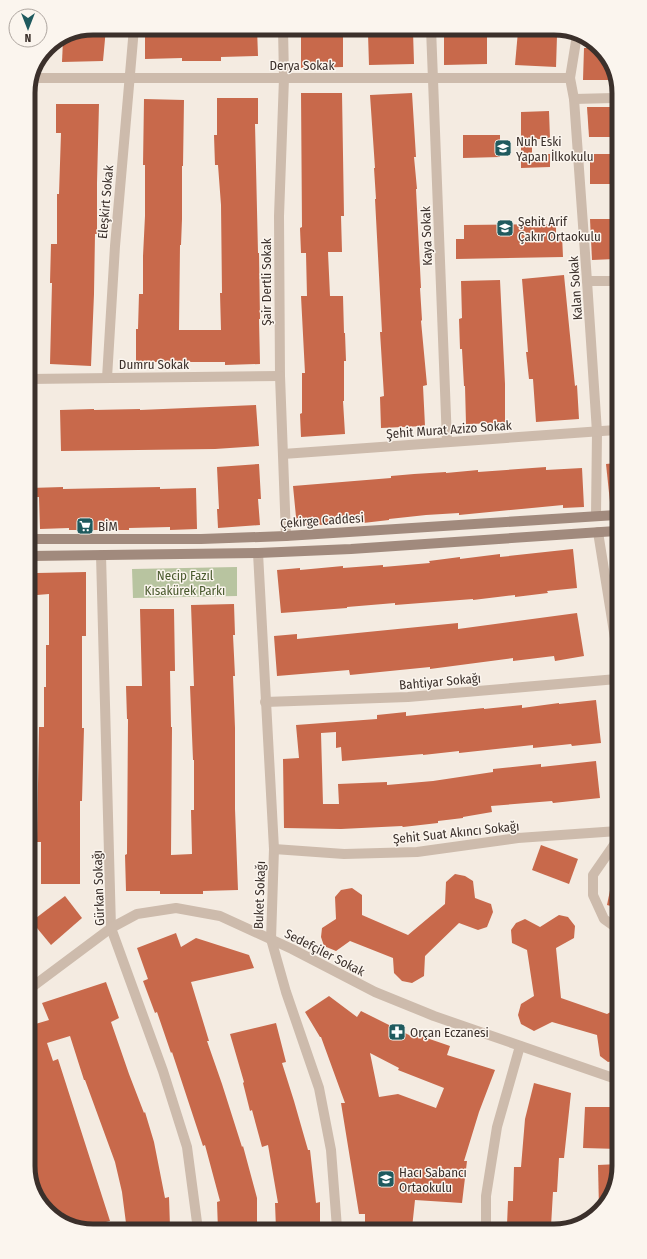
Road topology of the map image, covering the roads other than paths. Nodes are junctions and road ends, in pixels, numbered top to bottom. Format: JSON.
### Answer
{"nodes":[{"id":1,"x":133,"y":35,"type":"edge"},
{"id":2,"x":283,"y":35,"type":"edge"},
{"id":3,"x":431,"y":35,"type":"edge"},
{"id":4,"x":576,"y":39,"type":"edge"},
{"id":5,"x":37,"y":78,"type":"edge"},
{"id":6,"x":130,"y":78,"type":"junction"},
{"id":7,"x":284,"y":78,"type":"junction"},
{"id":8,"x":434,"y":78,"type":"junction"},
{"id":9,"x":570,"y":78,"type":"junction"},
{"id":10,"x":612,"y":98,"type":"edge"},
{"id":11,"x":574,"y":99,"type":"junction"},
{"id":12,"x":587,"y":281,"type":"junction"},
{"id":13,"x":612,"y":281,"type":"edge"},
{"id":14,"x":280,"y":376,"type":"junction"},
{"id":15,"x":35,"y":378,"type":"edge"},
{"id":16,"x":107,"y":378,"type":"junction"},
{"id":17,"x":612,"y":430,"type":"edge"},
{"id":18,"x":597,"y":432,"type":"junction"},
{"id":19,"x":447,"y":442,"type":"junction"},
{"id":20,"x":284,"y":454,"type":"junction"},
{"id":21,"x":612,"y":515,"type":"edge"},
{"id":22,"x":596,"y":516,"type":"junction"},
{"id":23,"x":612,"y":531,"type":"edge"},
{"id":24,"x":598,"y":532,"type":"junction"},
{"id":25,"x":286,"y":536,"type":"junction"},
{"id":26,"x":35,"y":539,"type":"edge"},
{"id":27,"x":258,"y":553,"type":"junction"},
{"id":28,"x":101,"y":555,"type":"junction"},
{"id":29,"x":35,"y":556,"type":"edge"},
{"id":30,"x":612,"y":619,"type":"edge"},
{"id":31,"x":612,"y":679,"type":"edge"},
{"id":32,"x":265,"y":702,"type":"junction"},
{"id":33,"x":612,"y":831,"type":"edge"},
{"id":34,"x":612,"y":848,"type":"edge"},
{"id":35,"x":274,"y":849,"type":"junction"},
{"id":36,"x":612,"y":925,"type":"edge"},
{"id":37,"x":111,"y":928,"type":"junction"},
{"id":38,"x":270,"y":939,"type":"junction"},
{"id":39,"x":35,"y":985,"type":"edge"},
{"id":40,"x":520,"y":1046,"type":"junction"},
{"id":41,"x":612,"y":1078,"type":"edge"},
{"id":42,"x":197,"y":1224,"type":"edge"},
{"id":43,"x":337,"y":1224,"type":"edge"},
{"id":44,"x":486,"y":1224,"type":"edge"}],
"edges":[{"from":1,"to":6,"type":"street","name":"Eleşkirt Sokak"},
{"from":2,"to":7,"type":"street","name":"Şair Dertli Sokak"},
{"from":3,"to":8,"type":"street","name":"Kaya Sokak"},
{"from":4,"to":9,"type":"street","name":"Kalan Sokak"},
{"from":5,"to":6,"type":"street","name":"Derya Sokak"},
{"from":6,"to":7,"type":"street","name":"Derya Sokak"},
{"from":6,"to":16,"type":"street","name":"Eleşkirt Sokak"},
{"from":7,"to":8,"type":"street","name":"Derya Sokak"},
{"from":7,"to":14,"type":"street","name":"Şair Dertli Sokak"},
{"from":8,"to":9,"type":"street","name":"Derya Sokak"},
{"from":8,"to":19,"type":"street","name":"Kaya Sokak"},
{"from":9,"to":11,"type":"street","name":"Kalan Sokak"},
{"from":10,"to":11,"type":"street"},
{"from":11,"to":12,"type":"street","name":"Kalan Sokak"},
{"from":12,"to":13,"type":"street"},
{"from":12,"to":18,"type":"street","name":"Kalan Sokak"},
{"from":14,"to":16,"type":"street","name":"Dumru Sokak"},
{"from":14,"to":20,"type":"street","name":"Şair Dertli Sokak"},
{"from":15,"to":16,"type":"street","name":"Dumru Sokak"},
{"from":17,"to":18,"type":"street","name":"Şehit Murat Azizo Sokak"},
{"from":18,"to":19,"type":"street","name":"Şehit Murat Azizo Sokak"},
{"from":18,"to":22,"type":"street","name":"Kalan Sokak"},
{"from":19,"to":20,"type":"street","name":"Şehit Murat Azizo Sokak"},
{"from":20,"to":25,"type":"street","name":"Şair Dertli Sokak"},
{"from":21,"to":22,"type":"main road","name":"Çekirge Caddesi"},
{"from":22,"to":25,"type":"main road","name":"Çekirge Caddesi"},
{"from":23,"to":24,"type":"main road"},
{"from":24,"to":27,"type":"main road"},
{"from":24,"to":30,"type":"street"},
{"from":25,"to":26,"type":"main road","name":"Çekirge Caddesi"},
{"from":27,"to":28,"type":"main road"},
{"from":27,"to":32,"type":"street","name":"Buket Sokağı"},
{"from":28,"to":29,"type":"main road"},
{"from":28,"to":37,"type":"street","name":"Gürkan Sokağı"},
{"from":31,"to":32,"type":"street","name":"Bahtiyar Sokağı"},
{"from":32,"to":35,"type":"street","name":"Buket Sokağı"},
{"from":33,"to":35,"type":"street","name":"Şehit Suat Akıncı Sokağı"},
{"from":34,"to":36,"type":"street"},
{"from":35,"to":38,"type":"street","name":"Buket Sokağı"},
{"from":37,"to":38,"type":"street","name":"Sedefçiler Sokak"},
{"from":37,"to":39,"type":"street","name":"Sedefçiler Sokak"},
{"from":37,"to":42,"type":"street","name":"Gürkan Sokağı"},
{"from":38,"to":40,"type":"street","name":"Sedefçiler Sokak"},
{"from":38,"to":43,"type":"street","name":"Buket Sokağı"},
{"from":40,"to":41,"type":"street","name":"Sedefçiler Sokak"},
{"from":40,"to":44,"type":"street"}]}
